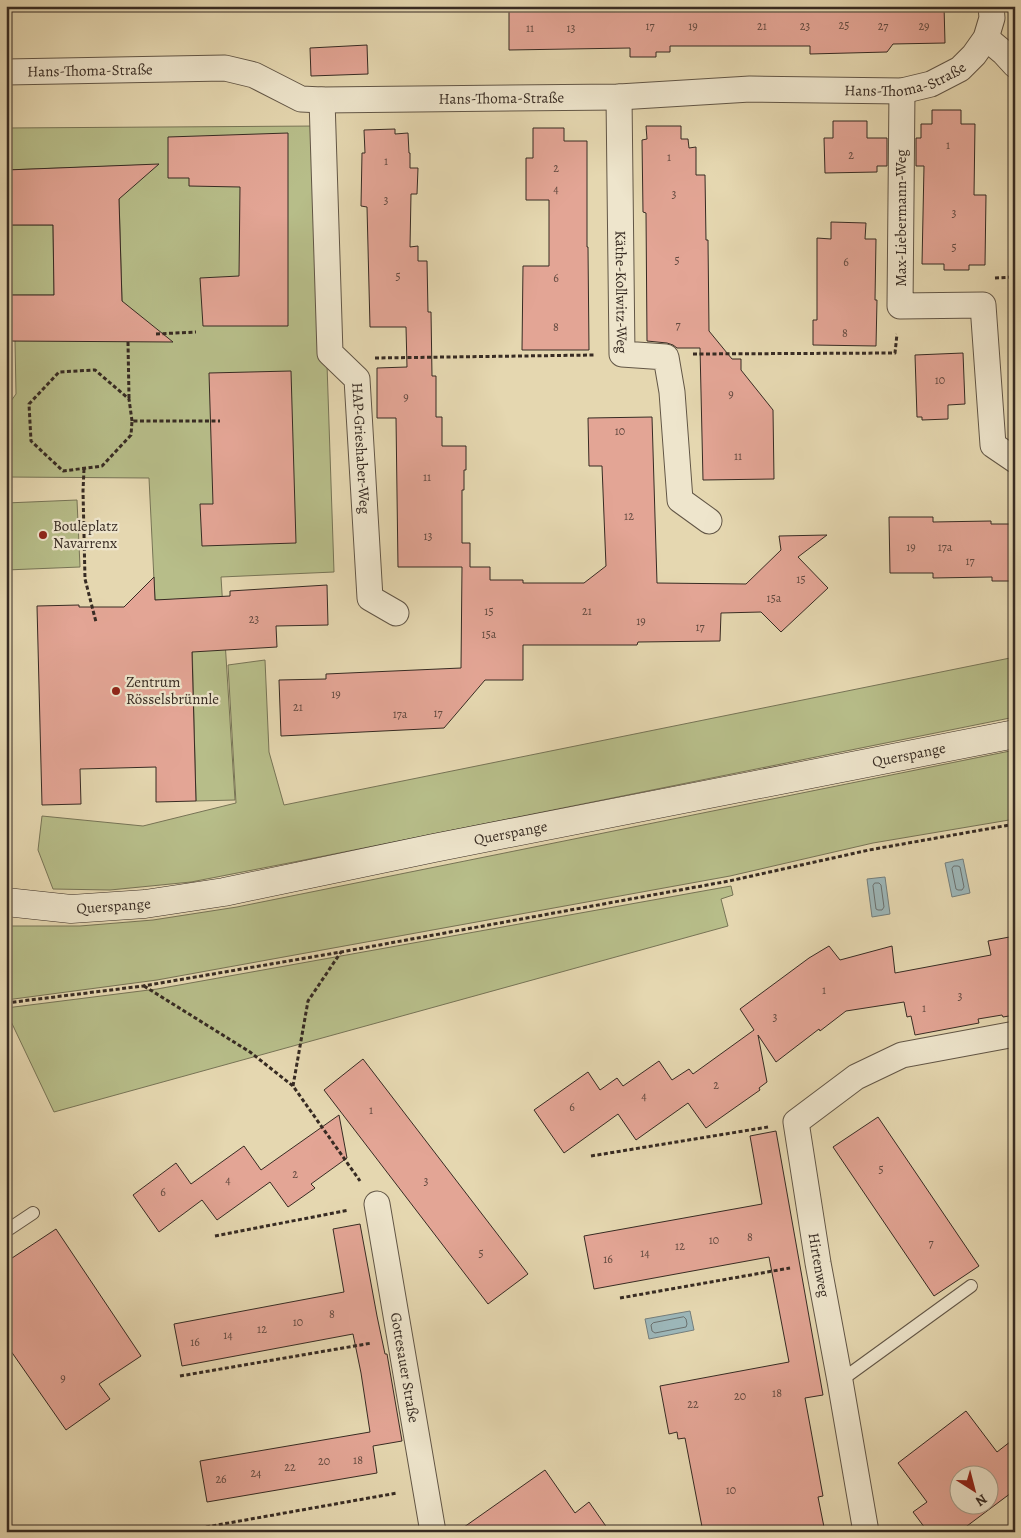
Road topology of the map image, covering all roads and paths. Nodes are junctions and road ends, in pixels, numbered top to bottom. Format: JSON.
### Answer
{"nodes":[{"id":1,"x":991,"y":6,"type":"edge"},
{"id":2,"x":986,"y":38,"type":"junction"},
{"id":3,"x":1015,"y":65,"type":"edge"},
{"id":4,"x":6,"y":72,"type":"edge"},
{"id":5,"x":902,"y":91,"type":"junction"},
{"id":6,"x":619,"y":97,"type":"junction"},
{"id":7,"x":322,"y":100,"type":"junction"},
{"id":8,"x":900,"y":306,"type":"junction"},
{"id":9,"x":196,"y":332,"type":"dead end"},
{"id":10,"x":156,"y":334,"type":"dead end"},
{"id":11,"x":128,"y":342,"type":"dead end"},
{"id":12,"x":622,"y":354,"type":"junction"},
{"id":13,"x":666,"y":357,"type":"junction"},
{"id":14,"x":345,"y":368,"type":"junction"},
{"id":15,"x":129,"y":399,"type":"junction"},
{"id":16,"x":220,"y":420,"type":"dead end"},
{"id":17,"x":132,"y":421,"type":"junction"},
{"id":18,"x":1015,"y":460,"type":"edge"},
{"id":19,"x":84,"y":469,"type":"junction"},
{"id":20,"x":709,"y":521,"type":"dead end"},
{"id":21,"x":396,"y":613,"type":"dead end"},
{"id":22,"x":96,"y":622,"type":"dead end"},
{"id":23,"x":1015,"y":734,"type":"edge"},
{"id":24,"x":1015,"y":824,"type":"edge"},
{"id":25,"x":6,"y":902,"type":"edge"},
{"id":26,"x":341,"y":952,"type":"junction"},
{"id":27,"x":144,"y":986,"type":"junction"},
{"id":28,"x":6,"y":1003,"type":"edge"},
{"id":29,"x":1015,"y":1034,"type":"edge"},
{"id":30,"x":293,"y":1086,"type":"junction"},
{"id":31,"x":796,"y":1122,"type":"junction"},
{"id":32,"x":591,"y":1156,"type":"dead end"},
{"id":33,"x":376,"y":1204,"type":"junction"},
{"id":34,"x":33,"y":1213,"type":"dead end"},
{"id":35,"x":6,"y":1231,"type":"edge"},
{"id":36,"x":215,"y":1236,"type":"dead end"},
{"id":37,"x":818,"y":1263,"type":"junction"},
{"id":38,"x":971,"y":1286,"type":"dead end"},
{"id":39,"x":620,"y":1298,"type":"dead end"},
{"id":40,"x":399,"y":1338,"type":"junction"},
{"id":41,"x":180,"y":1376,"type":"dead end"},
{"id":42,"x":840,"y":1381,"type":"junction"},
{"id":43,"x":424,"y":1489,"type":"junction"},
{"id":44,"x":206,"y":1527,"type":"dead end"},
{"id":45,"x":433,"y":1532,"type":"edge"},
{"id":46,"x":866,"y":1532,"type":"edge"}],
"edges":[{"from":1,"to":2,"type":"street"},
{"from":2,"to":3,"type":"street"},
{"from":2,"to":5,"type":"street","name":"Hans-Thoma-Straße"},
{"from":4,"to":7,"type":"street","name":"Hans-Thoma-Straße"},
{"from":5,"to":6,"type":"street","name":"Hans-Thoma-Straße"},
{"from":5,"to":8,"type":"street","name":"Max-Liebermann-Weg"},
{"from":6,"to":7,"type":"street","name":"Hans-Thoma-Straße"},
{"from":6,"to":12,"type":"street","name":"Käthe-Kollwitz-Weg"},
{"from":7,"to":14,"type":"street","name":"HAP-Grieshaber-Weg"},
{"from":8,"to":13,"type":"path"},
{"from":8,"to":18,"type":"street","name":"Max-Liebermann-Weg"},
{"from":9,"to":10,"type":"path"},
{"from":11,"to":15,"type":"path"},
{"from":12,"to":13,"type":"street","name":"Käthe-Kollwitz-Weg"},
{"from":12,"to":14,"type":"path"},
{"from":13,"to":20,"type":"street"},
{"from":14,"to":21,"type":"street","name":"HAP-Grieshaber-Weg"},
{"from":15,"to":17,"type":"path"},
{"from":15,"to":19,"type":"path"},
{"from":16,"to":17,"type":"path"},
{"from":17,"to":19,"type":"path"},
{"from":19,"to":22,"type":"path"},
{"from":23,"to":25,"type":"main road","name":"Querspange"},
{"from":24,"to":26,"type":"path"},
{"from":26,"to":27,"type":"path"},
{"from":26,"to":30,"type":"path"},
{"from":27,"to":28,"type":"path"},
{"from":27,"to":30,"type":"path"},
{"from":29,"to":31,"type":"street"},
{"from":30,"to":33,"type":"path"},
{"from":31,"to":32,"type":"path"},
{"from":31,"to":37,"type":"street","name":"Hirtenweg"},
{"from":33,"to":36,"type":"path"},
{"from":33,"to":40,"type":"street","name":"Gottesauer Straße"},
{"from":34,"to":35,"type":"lane"},
{"from":37,"to":39,"type":"path"},
{"from":37,"to":42,"type":"street","name":"Hirtenweg"},
{"from":38,"to":42,"type":"lane"},
{"from":40,"to":41,"type":"path"},
{"from":40,"to":43,"type":"street","name":"Gottesauer Straße"},
{"from":42,"to":46,"type":"street","name":"Hirtenweg"},
{"from":43,"to":44,"type":"path"},
{"from":43,"to":45,"type":"street","name":"Gottesauer Straße"}]}
